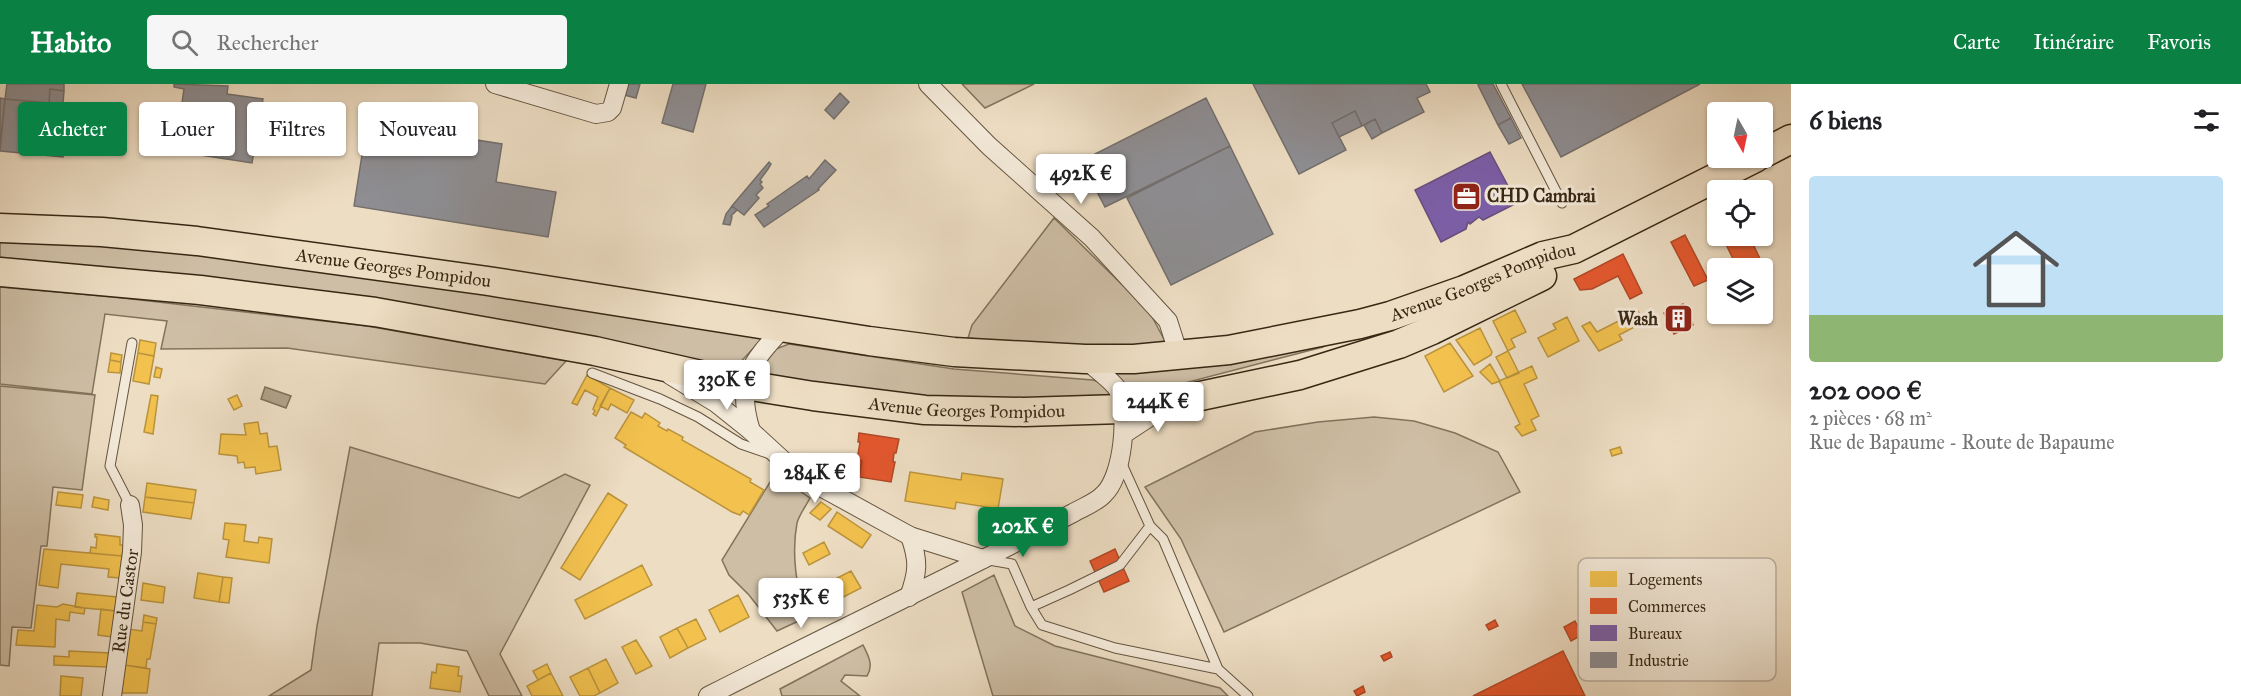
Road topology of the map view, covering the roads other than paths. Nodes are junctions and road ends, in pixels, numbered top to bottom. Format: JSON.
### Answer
{"nodes":[{"id":1,"x":495,"y":84,"type":"edge"},
{"id":2,"x":619,"y":84,"type":"edge"},
{"id":3,"x":928,"y":84,"type":"edge"},
{"id":4,"x":1501,"y":84,"type":"edge"},
{"id":5,"x":1791,"y":139,"type":"edge"},
{"id":6,"x":1773,"y":148,"type":"edge"},
{"id":7,"x":1735,"y":168,"type":"edge"},
{"id":8,"x":1562,"y":203,"type":"dead end"},
{"id":9,"x":0,"y":228,"type":"edge"},
{"id":10,"x":1574,"y":249,"type":"junction"},
{"id":11,"x":0,"y":272,"type":"edge"},
{"id":12,"x":1360,"y":324,"type":"junction"},
{"id":13,"x":784,"y":327,"type":"junction"},
{"id":14,"x":132,"y":343,"type":"dead end"},
{"id":15,"x":1177,"y":356,"type":"junction"},
{"id":16,"x":1085,"y":359,"type":"junction"},
{"id":17,"x":656,"y":366,"type":"junction"},
{"id":18,"x":592,"y":373,"type":"dead end"},
{"id":19,"x":745,"y":385,"type":"junction"},
{"id":20,"x":1172,"y":402,"type":"junction"},
{"id":21,"x":1123,"y":422,"type":"junction"},
{"id":22,"x":751,"y":431,"type":"junction"},
{"id":23,"x":776,"y":456,"type":"junction"},
{"id":24,"x":1119,"y":458,"type":"junction"},
{"id":25,"x":130,"y":505,"type":"joint"},
{"id":26,"x":1150,"y":526,"type":"junction"},
{"id":27,"x":910,"y":536,"type":"junction"},
{"id":28,"x":983,"y":559,"type":"junction"},
{"id":29,"x":909,"y":597,"type":"junction"},
{"id":30,"x":1031,"y":607,"type":"junction"},
{"id":31,"x":1218,"y":669,"type":"junction"},
{"id":32,"x":112,"y":696,"type":"edge"},
{"id":33,"x":708,"y":696,"type":"edge"},
{"id":34,"x":1248,"y":696,"type":"edge"}],
"edges":[{"from":1,"to":2,"type":"street"},
{"from":3,"to":15,"type":"street"},
{"from":4,"to":8,"type":"lane"},
{"from":5,"to":6,"type":"main road"},
{"from":7,"to":10,"type":"main road"},
{"from":9,"to":13,"type":"main road","name":"Avenue Georges Pompidou"},
{"from":10,"to":12,"type":"main road","name":"Avenue Georges Pompidou"},
{"from":10,"to":20,"type":"main road","name":"Avenue Georges Pompidou"},
{"from":11,"to":17,"type":"main road","name":"Avenue Georges Pompidou"},
{"from":12,"to":15,"type":"main road","name":"Avenue Georges Pompidou"},
{"from":12,"to":20,"type":"main road"},
{"from":13,"to":16,"type":"main road","name":"Avenue Georges Pompidou"},
{"from":13,"to":19,"type":"street"},
{"from":14,"to":25,"type":"lane"},
{"from":15,"to":16,"type":"main road","name":"Avenue Georges Pompidou"},
{"from":16,"to":21,"type":"street"},
{"from":17,"to":19,"type":"main road","name":"Avenue Georges Pompidou"},
{"from":17,"to":22,"type":"street"},
{"from":18,"to":23,"type":"lane"},
{"from":19,"to":21,"type":"main road","name":"Avenue Georges Pompidou"},
{"from":19,"to":22,"type":"street"},
{"from":20,"to":21,"type":"main road","name":"Avenue Georges Pompidou"},
{"from":21,"to":24,"type":"street"},
{"from":22,"to":23,"type":"street"},
{"from":23,"to":27,"type":"street"},
{"from":24,"to":26,"type":"lane"},
{"from":24,"to":28,"type":"street"},
{"from":25,"to":32,"type":"street","name":"Rue du Castor"},
{"from":26,"to":30,"type":"lane"},
{"from":26,"to":31,"type":"lane"},
{"from":27,"to":28,"type":"street"},
{"from":27,"to":29,"type":"street"},
{"from":28,"to":29,"type":"street"},
{"from":28,"to":30,"type":"lane"},
{"from":29,"to":33,"type":"street"},
{"from":30,"to":31,"type":"lane"},
{"from":31,"to":34,"type":"lane"}]}
